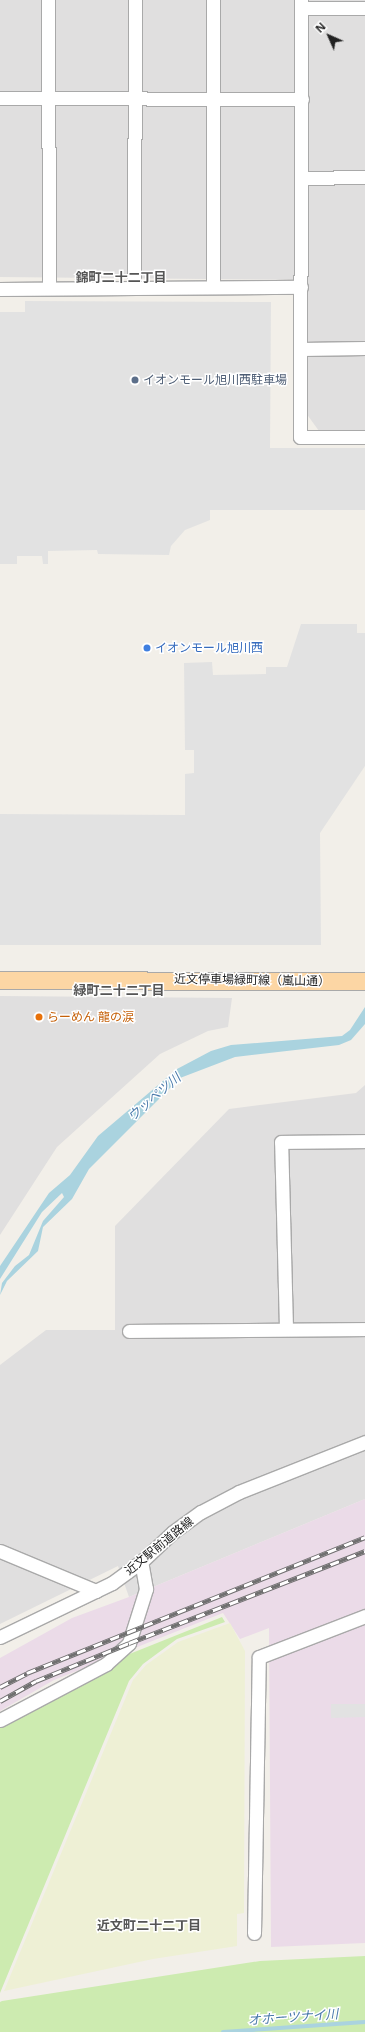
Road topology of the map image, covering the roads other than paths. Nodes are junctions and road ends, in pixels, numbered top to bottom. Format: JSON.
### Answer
{"nodes":[{"id":1,"x":48,"y":0,"type":"edge"},
{"id":2,"x":135,"y":0,"type":"edge"},
{"id":3,"x":213,"y":0,"type":"edge"},
{"id":4,"x":301,"y":4,"type":"edge"},
{"id":5,"x":365,"y":8,"type":"edge"},
{"id":6,"x":0,"y":98,"type":"edge"},
{"id":7,"x":48,"y":98,"type":"junction"},
{"id":8,"x":135,"y":99,"type":"junction"},
{"id":9,"x":212,"y":99,"type":"junction"},
{"id":10,"x":302,"y":99,"type":"junction"},
{"id":11,"x":365,"y":177,"type":"edge"},
{"id":12,"x":302,"y":178,"type":"junction"},
{"id":13,"x":213,"y":287,"type":"junction"},
{"id":14,"x":301,"y":287,"type":"junction"},
{"id":15,"x":49,"y":288,"type":"junction"},
{"id":16,"x":134,"y":288,"type":"junction"},
{"id":17,"x":0,"y":289,"type":"edge"},
{"id":18,"x":365,"y":348,"type":"edge"},
{"id":19,"x":300,"y":349,"type":"junction"},
{"id":20,"x":365,"y":437,"type":"edge"},
{"id":21,"x":0,"y":980,"type":"edge"},
{"id":22,"x":363,"y":981,"type":"edge"},
{"id":23,"x":365,"y":1141,"type":"edge"},
{"id":24,"x":286,"y":1328,"type":"junction"},
{"id":25,"x":365,"y":1329,"type":"edge"},
{"id":26,"x":129,"y":1331,"type":"dead end"},
{"id":27,"x":365,"y":1442,"type":"edge"},
{"id":28,"x":0,"y":1551,"type":"edge"},
{"id":29,"x":140,"y":1562,"type":"junction"},
{"id":30,"x":96,"y":1591,"type":"junction"},
{"id":31,"x":365,"y":1616,"type":"edge"},
{"id":32,"x":0,"y":1637,"type":"edge"},
{"id":33,"x":0,"y":1720,"type":"edge"},
{"id":34,"x":254,"y":1933,"type":"dead end"}],
"edges":[{"from":1,"to":7,"type":"street"},
{"from":2,"to":8,"type":"street"},
{"from":3,"to":9,"type":"street"},
{"from":4,"to":5,"type":"street"},
{"from":4,"to":10,"type":"street"},
{"from":6,"to":7,"type":"street"},
{"from":7,"to":8,"type":"street"},
{"from":7,"to":15,"type":"street"},
{"from":8,"to":9,"type":"street"},
{"from":8,"to":16,"type":"street"},
{"from":9,"to":10,"type":"street"},
{"from":9,"to":13,"type":"street"},
{"from":10,"to":12,"type":"street"},
{"from":11,"to":12,"type":"street"},
{"from":12,"to":14,"type":"street"},
{"from":13,"to":14,"type":"street"},
{"from":13,"to":16,"type":"street"},
{"from":14,"to":19,"type":"street"},
{"from":15,"to":16,"type":"street"},
{"from":15,"to":17,"type":"street"},
{"from":18,"to":19,"type":"street"},
{"from":19,"to":20,"type":"street"},
{"from":21,"to":22,"type":"main road","name":"近文停車場緑町線（嵐山通）"},
{"from":23,"to":24,"type":"street"},
{"from":24,"to":25,"type":"street"},
{"from":24,"to":26,"type":"street"},
{"from":27,"to":29,"type":"street","name":"近文駅前道路線"},
{"from":28,"to":30,"type":"street"},
{"from":29,"to":30,"type":"street","name":"近文駅前道路線"},
{"from":29,"to":33,"type":"street"},
{"from":30,"to":32,"type":"street","name":"近文駅前道路線"},
{"from":31,"to":34,"type":"street"}]}
